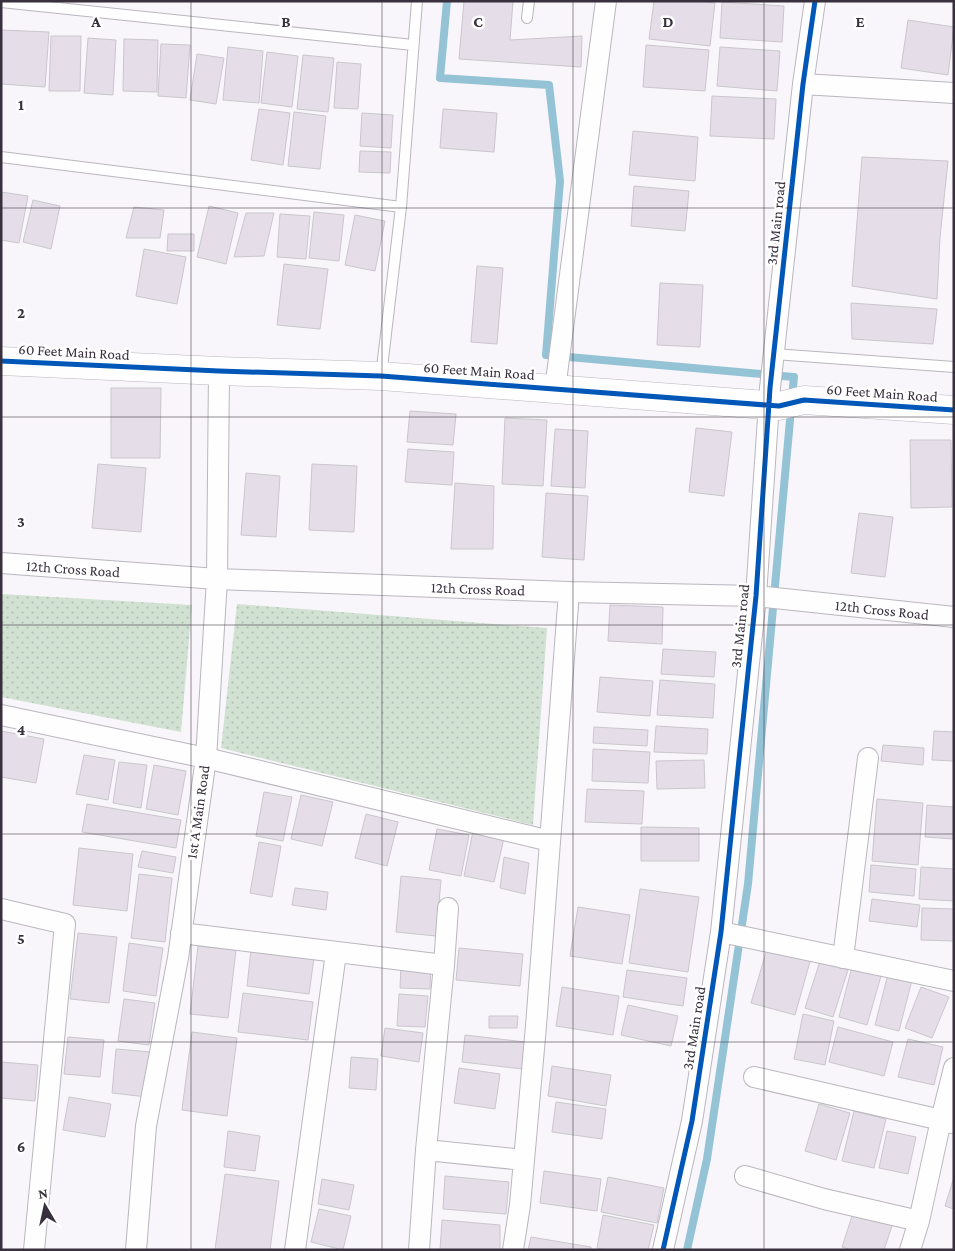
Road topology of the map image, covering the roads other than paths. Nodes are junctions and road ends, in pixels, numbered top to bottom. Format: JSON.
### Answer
{"nodes":[{"id":1,"x":416,"y":1,"type":"edge"},
{"id":2,"x":529,"y":1,"type":"edge"},
{"id":3,"x":606,"y":1,"type":"edge"},
{"id":4,"x":815,"y":1,"type":"edge"},
{"id":5,"x":1,"y":2,"type":"edge"},
{"id":6,"x":527,"y":18,"type":"dead end"},
{"id":7,"x":413,"y":46,"type":"junction"},
{"id":8,"x":803,"y":84,"type":"junction"},
{"id":9,"x":954,"y":93,"type":"edge"},
{"id":10,"x":1,"y":157,"type":"edge"},
{"id":11,"x":402,"y":207,"type":"junction"},
{"id":12,"x":774,"y":358,"type":"junction"},
{"id":13,"x":1,"y":361,"type":"edge"},
{"id":14,"x":954,"y":366,"type":"edge"},
{"id":15,"x":219,"y":371,"type":"junction"},
{"id":16,"x":381,"y":376,"type":"junction"},
{"id":17,"x":556,"y":379,"type":"junction"},
{"id":18,"x":780,"y":399,"type":"junction"},
{"id":19,"x":954,"y":410,"type":"edge"},
{"id":20,"x":1,"y":563,"type":"edge"},
{"id":21,"x":217,"y":579,"type":"junction"},
{"id":22,"x":569,"y":592,"type":"junction"},
{"id":23,"x":756,"y":596,"type":"junction"},
{"id":24,"x":954,"y":617,"type":"edge"},
{"id":25,"x":1,"y":715,"type":"edge"},
{"id":26,"x":206,"y":758,"type":"junction"},
{"id":27,"x":868,"y":758,"type":"dead end"},
{"id":28,"x":550,"y":841,"type":"junction"},
{"id":29,"x":448,"y":908,"type":"dead end"},
{"id":30,"x":1,"y":909,"type":"edge"},
{"id":31,"x":181,"y":932,"type":"junction"},
{"id":32,"x":724,"y":932,"type":"junction"},
{"id":33,"x":336,"y":953,"type":"junction"},
{"id":34,"x":843,"y":958,"type":"junction"},
{"id":35,"x":444,"y":965,"type":"junction"},
{"id":36,"x":954,"y":981,"type":"edge"},
{"id":37,"x":954,"y":1068,"type":"edge"},
{"id":38,"x":754,"y":1077,"type":"dead end"},
{"id":39,"x":947,"y":1122,"type":"edge"},
{"id":40,"x":426,"y":1150,"type":"junction"},
{"id":41,"x":524,"y":1160,"type":"junction"},
{"id":42,"x":745,"y":1176,"type":"dead end"},
{"id":43,"x":919,"y":1221,"type":"junction"},
{"id":44,"x":34,"y":1250,"type":"edge"},
{"id":45,"x":136,"y":1250,"type":"edge"},
{"id":46,"x":295,"y":1250,"type":"edge"},
{"id":47,"x":419,"y":1250,"type":"edge"},
{"id":48,"x":513,"y":1250,"type":"edge"},
{"id":49,"x":663,"y":1250,"type":"edge"},
{"id":50,"x":910,"y":1250,"type":"edge"}],
"edges":[{"from":1,"to":7,"type":"lane"},
{"from":2,"to":6,"type":"lane"},
{"from":3,"to":17,"type":"street"},
{"from":4,"to":8,"type":"street","name":"3rd Main road"},
{"from":5,"to":7,"type":"lane"},
{"from":7,"to":11,"type":"lane"},
{"from":8,"to":9,"type":"street"},
{"from":8,"to":12,"type":"street","name":"3rd Main road"},
{"from":10,"to":11,"type":"lane"},
{"from":11,"to":16,"type":"lane"},
{"from":12,"to":14,"type":"lane"},
{"from":12,"to":18,"type":"street","name":"3rd Main road"},
{"from":13,"to":15,"type":"street","name":"60 Feet Main Road"},
{"from":15,"to":16,"type":"street","name":"60 Feet Main Road"},
{"from":15,"to":21,"type":"street","name":"1st A Main Road"},
{"from":16,"to":17,"type":"street","name":"60 Feet Main Road"},
{"from":17,"to":18,"type":"street","name":"60 Feet Main Road"},
{"from":18,"to":19,"type":"street","name":"60 Feet Main Road"},
{"from":18,"to":23,"type":"street","name":"3rd Main road"},
{"from":20,"to":21,"type":"street","name":"12th Cross Road"},
{"from":21,"to":22,"type":"street","name":"12th Cross Road"},
{"from":21,"to":26,"type":"street","name":"1st A Main Road"},
{"from":22,"to":23,"type":"street","name":"12th Cross Road"},
{"from":22,"to":28,"type":"street"},
{"from":23,"to":24,"type":"street","name":"12th Cross Road"},
{"from":23,"to":32,"type":"street","name":"3rd Main road"},
{"from":25,"to":26,"type":"street"},
{"from":26,"to":28,"type":"street"},
{"from":26,"to":31,"type":"street","name":"1st A Main Road"},
{"from":27,"to":34,"type":"street"},
{"from":28,"to":41,"type":"street"},
{"from":29,"to":35,"type":"street"},
{"from":30,"to":44,"type":"street"},
{"from":31,"to":33,"type":"street"},
{"from":31,"to":45,"type":"street","name":"1st A Main Road"},
{"from":32,"to":34,"type":"street"},
{"from":32,"to":49,"type":"street","name":"3rd Main road"},
{"from":33,"to":35,"type":"street"},
{"from":33,"to":46,"type":"street"},
{"from":34,"to":36,"type":"street"},
{"from":35,"to":40,"type":"street"},
{"from":37,"to":39,"type":"street"},
{"from":38,"to":39,"type":"street"},
{"from":39,"to":43,"type":"street"},
{"from":40,"to":41,"type":"street"},
{"from":40,"to":47,"type":"street"},
{"from":41,"to":48,"type":"street"},
{"from":42,"to":43,"type":"street"},
{"from":43,"to":50,"type":"street"}]}
